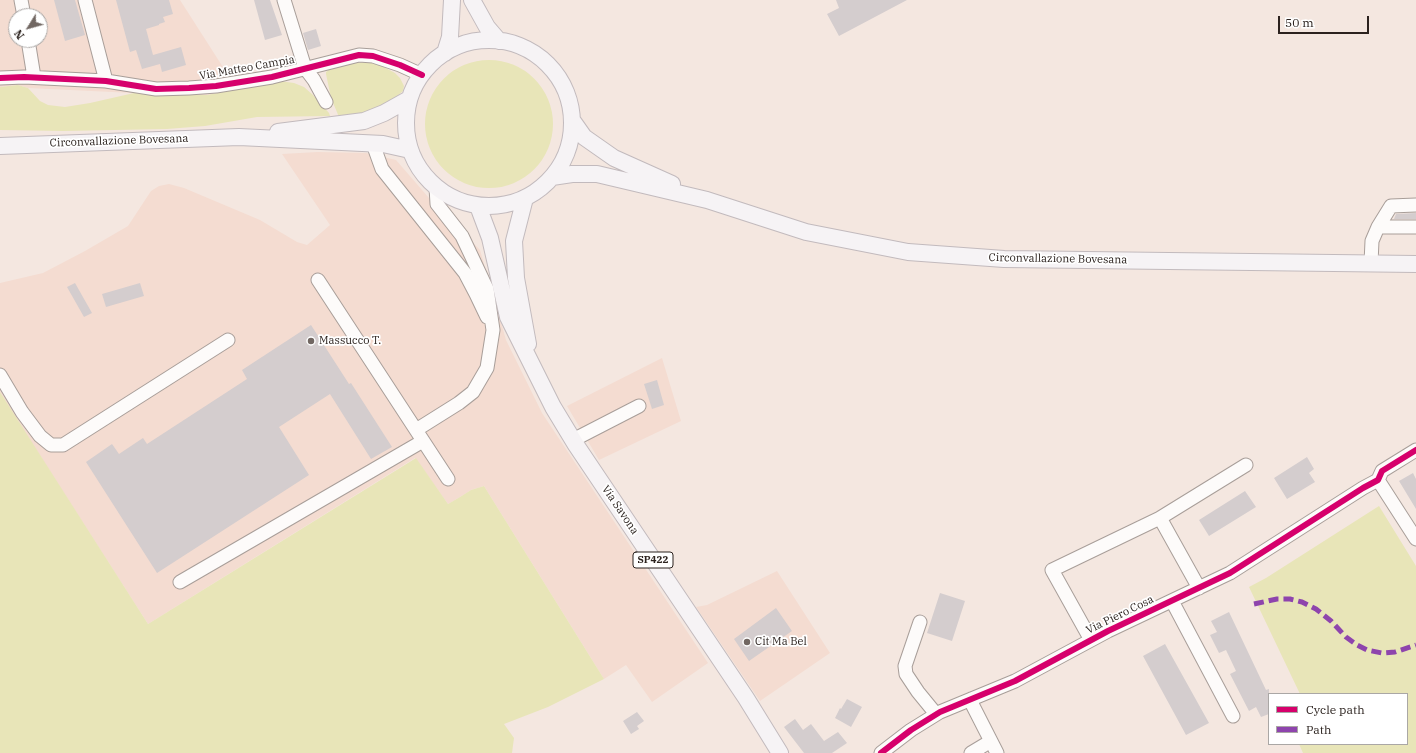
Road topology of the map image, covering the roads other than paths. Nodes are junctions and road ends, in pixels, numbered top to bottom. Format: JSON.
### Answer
{"nodes":[{"id":1,"x":85,"y":0,"type":"edge"},
{"id":2,"x":284,"y":0,"type":"edge"},
{"id":3,"x":452,"y":0,"type":"edge"},
{"id":4,"x":472,"y":0,"type":"edge"},
{"id":5,"x":499,"y":41,"type":"junction"},
{"id":6,"x":29,"y":48,"type":"edge"},
{"id":7,"x":445,"y":53,"type":"junction"},
{"id":8,"x":305,"y":68,"type":"junction"},
{"id":9,"x":422,"y":75,"type":"junction"},
{"id":10,"x":34,"y":77,"type":"junction"},
{"id":11,"x":0,"y":78,"type":"edge"},
{"id":12,"x":106,"y":81,"type":"junction"},
{"id":13,"x":409,"y":99,"type":"junction"},
{"id":14,"x":326,"y":102,"type":"dead end"},
{"id":15,"x":572,"y":120,"type":"junction"},
{"id":16,"x":314,"y":134,"type":"junction"},
{"id":17,"x":373,"y":144,"type":"junction"},
{"id":18,"x":0,"y":146,"type":"edge"},
{"id":19,"x":410,"y":150,"type":"junction"},
{"id":20,"x":552,"y":177,"type":"junction"},
{"id":21,"x":436,"y":187,"type":"junction"},
{"id":22,"x":525,"y":198,"type":"junction"},
{"id":23,"x":707,"y":200,"type":"junction"},
{"id":24,"x":1416,"y":205,"type":"edge"},
{"id":25,"x":478,"y":206,"type":"junction"},
{"id":26,"x":1378,"y":227,"type":"junction"},
{"id":27,"x":1416,"y":227,"type":"edge"},
{"id":28,"x":1370,"y":263,"type":"junction"},
{"id":29,"x":1416,"y":264,"type":"edge"},
{"id":30,"x":318,"y":280,"type":"dead end"},
{"id":31,"x":493,"y":330,"type":"junction"},
{"id":32,"x":228,"y":340,"type":"dead end"},
{"id":33,"x":531,"y":364,"type":"junction"},
{"id":34,"x":0,"y":375,"type":"edge"},
{"id":35,"x":639,"y":406,"type":"dead end"},
{"id":36,"x":420,"y":436,"type":"junction"},
{"id":37,"x":573,"y":440,"type":"junction"},
{"id":38,"x":1416,"y":450,"type":"edge"},
{"id":39,"x":1246,"y":464,"type":"dead end"},
{"id":40,"x":448,"y":479,"type":"dead end"},
{"id":41,"x":1378,"y":480,"type":"junction"},
{"id":42,"x":1160,"y":518,"type":"junction"},
{"id":43,"x":1416,"y":539,"type":"edge"},
{"id":44,"x":180,"y":582,"type":"dead end"},
{"id":45,"x":1199,"y":588,"type":"junction"},
{"id":46,"x":1172,"y":601,"type":"junction"},
{"id":47,"x":920,"y":622,"type":"dead end"},
{"id":48,"x":1091,"y":640,"type":"junction"},
{"id":49,"x":971,"y":699,"type":"junction"},
{"id":50,"x":936,"y":714,"type":"junction"},
{"id":51,"x":1233,"y":716,"type":"dead end"},
{"id":52,"x":991,"y":741,"type":"junction"},
{"id":53,"x":780,"y":753,"type":"edge"},
{"id":54,"x":881,"y":753,"type":"edge"},
{"id":55,"x":971,"y":753,"type":"edge"},
{"id":56,"x":997,"y":753,"type":"edge"}],
"edges":[{"from":1,"to":12,"type":"street"},
{"from":2,"to":8,"type":"street","name":"Via Matteo Campia"},
{"from":3,"to":7,"type":"main road"},
{"from":4,"to":5,"type":"main road"},
{"from":5,"to":7,"type":"main road"},
{"from":5,"to":15,"type":"main road"},
{"from":6,"to":10,"type":"street"},
{"from":7,"to":9,"type":"main road"},
{"from":8,"to":9,"type":"street","name":"Via Matteo Campia"},
{"from":8,"to":12,"type":"street","name":"Via Matteo Campia"},
{"from":8,"to":14,"type":"street"},
{"from":9,"to":13,"type":"main road"},
{"from":10,"to":11,"type":"street","name":"Via Matteo Campia"},
{"from":10,"to":12,"type":"street","name":"Via Matteo Campia"},
{"from":13,"to":16,"type":"main road","name":"Circonvallazione Bovesana"},
{"from":13,"to":19,"type":"main road"},
{"from":15,"to":20,"type":"main road"},
{"from":15,"to":23,"type":"main road","name":"Circonvallazione Bovesana"},
{"from":16,"to":17,"type":"main road","name":"Circonvallazione Bovesana"},
{"from":16,"to":18,"type":"main road","name":"Circonvallazione Bovesana"},
{"from":17,"to":19,"type":"main road","name":"Circonvallazione Bovesana"},
{"from":17,"to":31,"type":"street"},
{"from":19,"to":21,"type":"main road"},
{"from":20,"to":22,"type":"main road"},
{"from":20,"to":23,"type":"main road","name":"Circonvallazione Bovesana"},
{"from":21,"to":25,"type":"main road"},
{"from":21,"to":31,"type":"street"},
{"from":22,"to":25,"type":"main road"},
{"from":22,"to":33,"type":"main road","name":"Via Savona","number":"SP422"},
{"from":23,"to":28,"type":"main road","name":"Circonvallazione Bovesana"},
{"from":24,"to":26,"type":"street"},
{"from":25,"to":33,"type":"main road","name":"Via Savona","number":"SP422"},
{"from":26,"to":27,"type":"street"},
{"from":26,"to":28,"type":"street"},
{"from":28,"to":29,"type":"main road","name":"Circonvallazione Bovesana"},
{"from":30,"to":36,"type":"street"},
{"from":31,"to":36,"type":"street"},
{"from":32,"to":34,"type":"street"},
{"from":33,"to":37,"type":"main road","name":"Via Savona","number":"SP422"},
{"from":35,"to":37,"type":"street"},
{"from":36,"to":40,"type":"street"},
{"from":36,"to":44,"type":"street"},
{"from":37,"to":53,"type":"main road","name":"Via Savona","number":"SP422"},
{"from":38,"to":41,"type":"street"},
{"from":39,"to":42,"type":"street","name":"Via Piero Cosa"},
{"from":41,"to":43,"type":"street"},
{"from":41,"to":45,"type":"street","name":"Via Piero Cosa"},
{"from":42,"to":45,"type":"street"},
{"from":42,"to":48,"type":"street","name":"Via Piero Cosa"},
{"from":45,"to":46,"type":"street","name":"Via Piero Cosa"},
{"from":46,"to":48,"type":"street","name":"Via Piero Cosa"},
{"from":46,"to":51,"type":"street","name":"Via Piero Cosa"},
{"from":47,"to":50,"type":"street"},
{"from":48,"to":49,"type":"street","name":"Via Piero Cosa"},
{"from":49,"to":50,"type":"street","name":"Via Piero Cosa"},
{"from":49,"to":52,"type":"street"},
{"from":50,"to":54,"type":"street","name":"Via Piero Cosa"},
{"from":52,"to":55,"type":"street"},
{"from":52,"to":56,"type":"street"}]}
